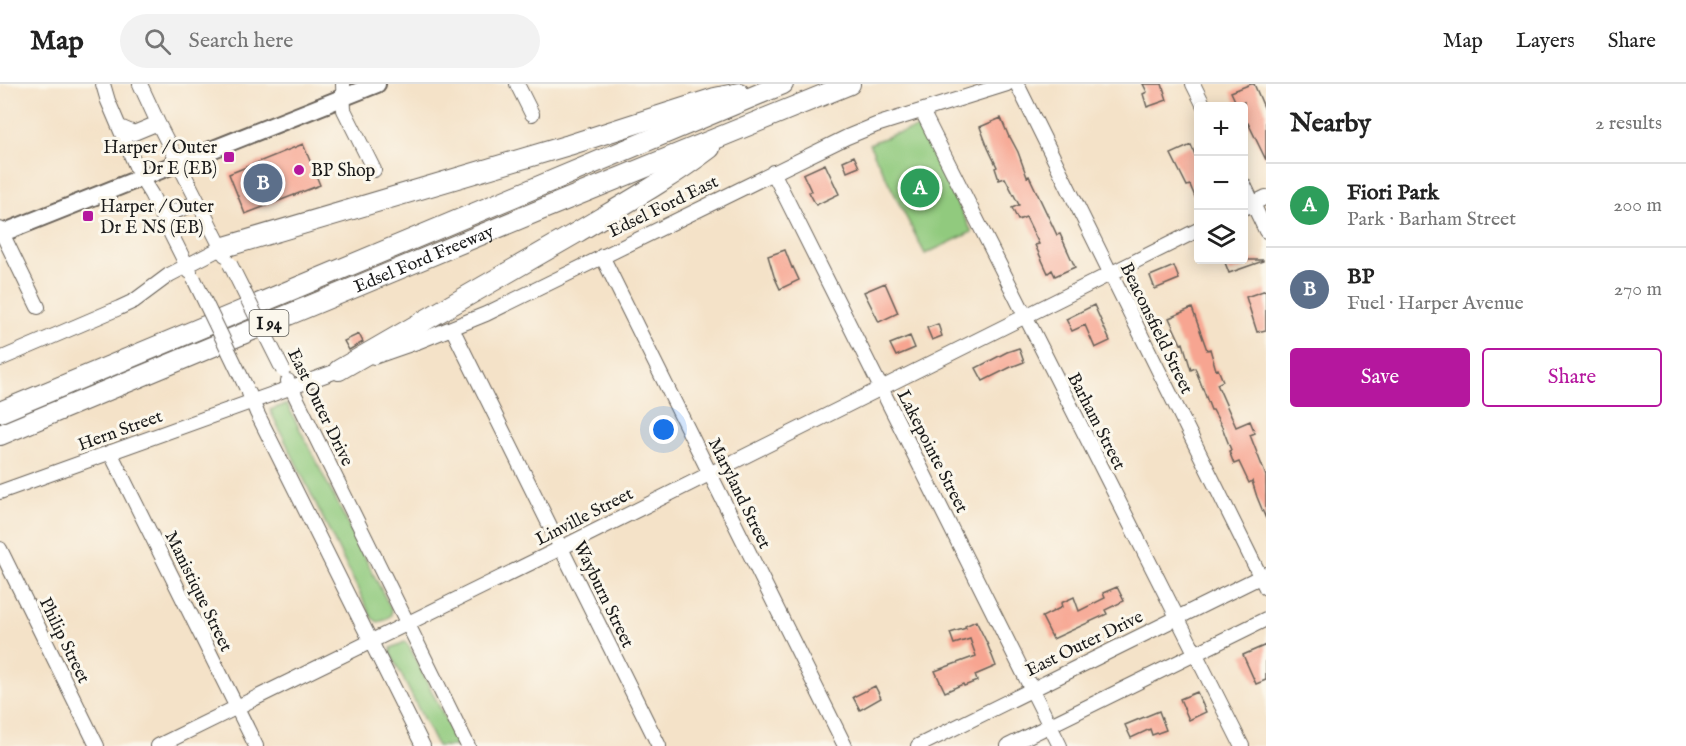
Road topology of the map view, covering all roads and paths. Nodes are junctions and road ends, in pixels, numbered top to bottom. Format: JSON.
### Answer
{"nodes":[{"id":1,"x":103,"y":84,"type":"edge"},
{"id":2,"x":140,"y":84,"type":"edge"},
{"id":3,"x":377,"y":84,"type":"edge"},
{"id":4,"x":517,"y":84,"type":"edge"},
{"id":5,"x":777,"y":84,"type":"edge"},
{"id":6,"x":783,"y":84,"type":"edge"},
{"id":7,"x":850,"y":84,"type":"edge"},
{"id":8,"x":1007,"y":84,"type":"edge"},
{"id":9,"x":1017,"y":84,"type":"edge"},
{"id":10,"x":1193,"y":84,"type":"edge"},
{"id":11,"x":343,"y":91,"type":"edge"},
{"id":12,"x":1202,"y":102,"type":"edge"},
{"id":13,"x":922,"y":111,"type":"junction"},
{"id":14,"x":531,"y":114,"type":"dead end"},
{"id":15,"x":158,"y":123,"type":"junction"},
{"id":16,"x":120,"y":127,"type":"junction"},
{"id":17,"x":729,"y":133,"type":"junction"},
{"id":18,"x":178,"y":163,"type":"junction"},
{"id":19,"x":374,"y":170,"type":"dead end"},
{"id":20,"x":773,"y":172,"type":"junction"},
{"id":21,"x":141,"y":178,"type":"junction"},
{"id":22,"x":1266,"y":197,"type":"edge"},
{"id":23,"x":198,"y":202,"type":"junction"},
{"id":24,"x":1248,"y":206,"type":"edge"},
{"id":25,"x":162,"y":217,"type":"junction"},
{"id":26,"x":1266,"y":231,"type":"edge"},
{"id":27,"x":1,"y":232,"type":"edge"},
{"id":28,"x":1194,"y":232,"type":"edge"},
{"id":29,"x":226,"y":256,"type":"junction"},
{"id":30,"x":602,"y":256,"type":"junction"},
{"id":31,"x":186,"y":266,"type":"junction"},
{"id":32,"x":1110,"y":274,"type":"junction"},
{"id":33,"x":38,"y":307,"type":"dead end"},
{"id":34,"x":1024,"y":316,"type":"junction"},
{"id":35,"x":452,"y":328,"type":"junction"},
{"id":36,"x":0,"y":359,"type":"edge"},
{"id":37,"x":339,"y":369,"type":"junction"},
{"id":38,"x":291,"y":387,"type":"junction"},
{"id":39,"x":881,"y":387,"type":"junction"},
{"id":40,"x":252,"y":400,"type":"junction"},
{"id":41,"x":0,"y":412,"type":"edge"},
{"id":42,"x":0,"y":435,"type":"edge"},
{"id":43,"x":110,"y":452,"type":"junction"},
{"id":44,"x":710,"y":473,"type":"junction"},
{"id":45,"x":0,"y":492,"type":"edge"},
{"id":46,"x":561,"y":548,"type":"junction"},
{"id":47,"x":0,"y":549,"type":"edge"},
{"id":48,"x":1264,"y":579,"type":"edge"},
{"id":49,"x":1176,"y":618,"type":"junction"},
{"id":50,"x":1266,"y":619,"type":"edge"},
{"id":51,"x":407,"y":624,"type":"junction"},
{"id":52,"x":371,"y":642,"type":"junction"},
{"id":53,"x":1195,"y":654,"type":"junction"},
{"id":54,"x":1032,"y":690,"type":"junction"},
{"id":55,"x":237,"y":707,"type":"junction"},
{"id":56,"x":1050,"y":726,"type":"junction"},
{"id":57,"x":97,"y":746,"type":"edge"},
{"id":58,"x":158,"y":746,"type":"edge"},
{"id":59,"x":256,"y":746,"type":"edge"},
{"id":60,"x":423,"y":746,"type":"edge"},
{"id":61,"x":468,"y":746,"type":"edge"},
{"id":62,"x":659,"y":746,"type":"edge"},
{"id":63,"x":845,"y":746,"type":"edge"},
{"id":64,"x":918,"y":746,"type":"edge"},
{"id":65,"x":1008,"y":746,"type":"edge"},
{"id":66,"x":1060,"y":746,"type":"edge"},
{"id":67,"x":1242,"y":746,"type":"edge"}],
"edges":[{"from":1,"to":16,"type":"street"},
{"from":2,"to":15,"type":"street","name":"East Outer Drive"},
{"from":3,"to":11,"type":"main road"},
{"from":4,"to":14,"type":"street"},
{"from":5,"to":29,"type":"highway"},
{"from":6,"to":41,"type":"highway","name":"Edsel Ford Freeway","number":"I 94"},
{"from":7,"to":17,"type":"highway","name":"Edsel Ford Freeway","number":"I 94"},
{"from":8,"to":13,"type":"street","name":"Edsel Ford East"},
{"from":9,"to":32,"type":"street","name":"Beaconsfield Street"},
{"from":10,"to":12,"type":"street"},
{"from":11,"to":18,"type":"main road"},
{"from":11,"to":19,"type":"street"},
{"from":13,"to":20,"type":"street","name":"Edsel Ford East"},
{"from":13,"to":34,"type":"street","name":"Barham Street"},
{"from":15,"to":16,"type":"street"},
{"from":15,"to":18,"type":"street","name":"East Outer Drive"},
{"from":16,"to":21,"type":"street"},
{"from":17,"to":37,"type":"highway"},
{"from":17,"to":42,"type":"highway","name":"Edsel Ford Freeway","number":"I 94"},
{"from":18,"to":21,"type":"main road"},
{"from":18,"to":23,"type":"street","name":"East Outer Drive"},
{"from":20,"to":30,"type":"street","name":"Edsel Ford East"},
{"from":20,"to":39,"type":"street","name":"Lakepointe Street"},
{"from":21,"to":25,"type":"street"},
{"from":21,"to":27,"type":"main road"},
{"from":22,"to":24,"type":"street"},
{"from":23,"to":25,"type":"street"},
{"from":23,"to":29,"type":"street","name":"East Outer Drive"},
{"from":24,"to":26,"type":"street"},
{"from":25,"to":31,"type":"street"},
{"from":27,"to":33,"type":"street"},
{"from":28,"to":32,"type":"street","name":"Linville Street"},
{"from":29,"to":31,"type":"street"},
{"from":29,"to":38,"type":"street","name":"East Outer Drive","bridge":true},
{"from":30,"to":35,"type":"street","name":"Edsel Ford East"},
{"from":30,"to":44,"type":"street","name":"Maryland Street"},
{"from":31,"to":36,"type":"street"},
{"from":31,"to":40,"type":"street","bridge":true},
{"from":32,"to":34,"type":"street","name":"Linville Street"},
{"from":32,"to":48,"type":"street","name":"Beaconsfield Street"},
{"from":34,"to":39,"type":"street","name":"Linville Street"},
{"from":34,"to":49,"type":"street","name":"Barham Street"},
{"from":35,"to":37,"type":"street","name":"Edsel Ford East"},
{"from":35,"to":46,"type":"street","name":"Wayburn Street"},
{"from":37,"to":38,"type":"street","name":"Edsel Ford East"},
{"from":38,"to":40,"type":"street","name":"Hern Street"},
{"from":38,"to":51,"type":"street","name":"East Outer Drive"},
{"from":39,"to":44,"type":"street","name":"Linville Street"},
{"from":39,"to":54,"type":"street","name":"Lakepointe Street"},
{"from":40,"to":43,"type":"street","name":"Hern Street"},
{"from":40,"to":52,"type":"street"},
{"from":43,"to":45,"type":"street","name":"Hern Street"},
{"from":43,"to":55,"type":"street","name":"Manistique Street"},
{"from":44,"to":46,"type":"street","name":"Linville Street"},
{"from":44,"to":63,"type":"street","name":"Maryland Street"},
{"from":46,"to":51,"type":"street","name":"Linville Street"},
{"from":46,"to":62,"type":"street","name":"Wayburn Street"},
{"from":47,"to":57,"type":"street","name":"Philip Street"},
{"from":48,"to":49,"type":"street","name":"East Outer Drive"},
{"from":49,"to":53,"type":"street","name":"Barham Street"},
{"from":49,"to":54,"type":"street","name":"East Outer Drive"},
{"from":50,"to":53,"type":"street"},
{"from":51,"to":52,"type":"street","name":"Linville Street"},
{"from":51,"to":61,"type":"street","name":"East Outer Drive"},
{"from":52,"to":55,"type":"street","name":"Linville Street"},
{"from":52,"to":60,"type":"street"},
{"from":53,"to":56,"type":"street"},
{"from":53,"to":67,"type":"street","name":"Barham Street"},
{"from":54,"to":56,"type":"street","name":"Lakepointe Street"},
{"from":54,"to":64,"type":"street","name":"East Outer Drive"},
{"from":55,"to":58,"type":"street","name":"Linville Street"},
{"from":55,"to":59,"type":"street","name":"Manistique Street"},
{"from":56,"to":65,"type":"street"},
{"from":56,"to":66,"type":"street","name":"Lakepointe Street"}]}
